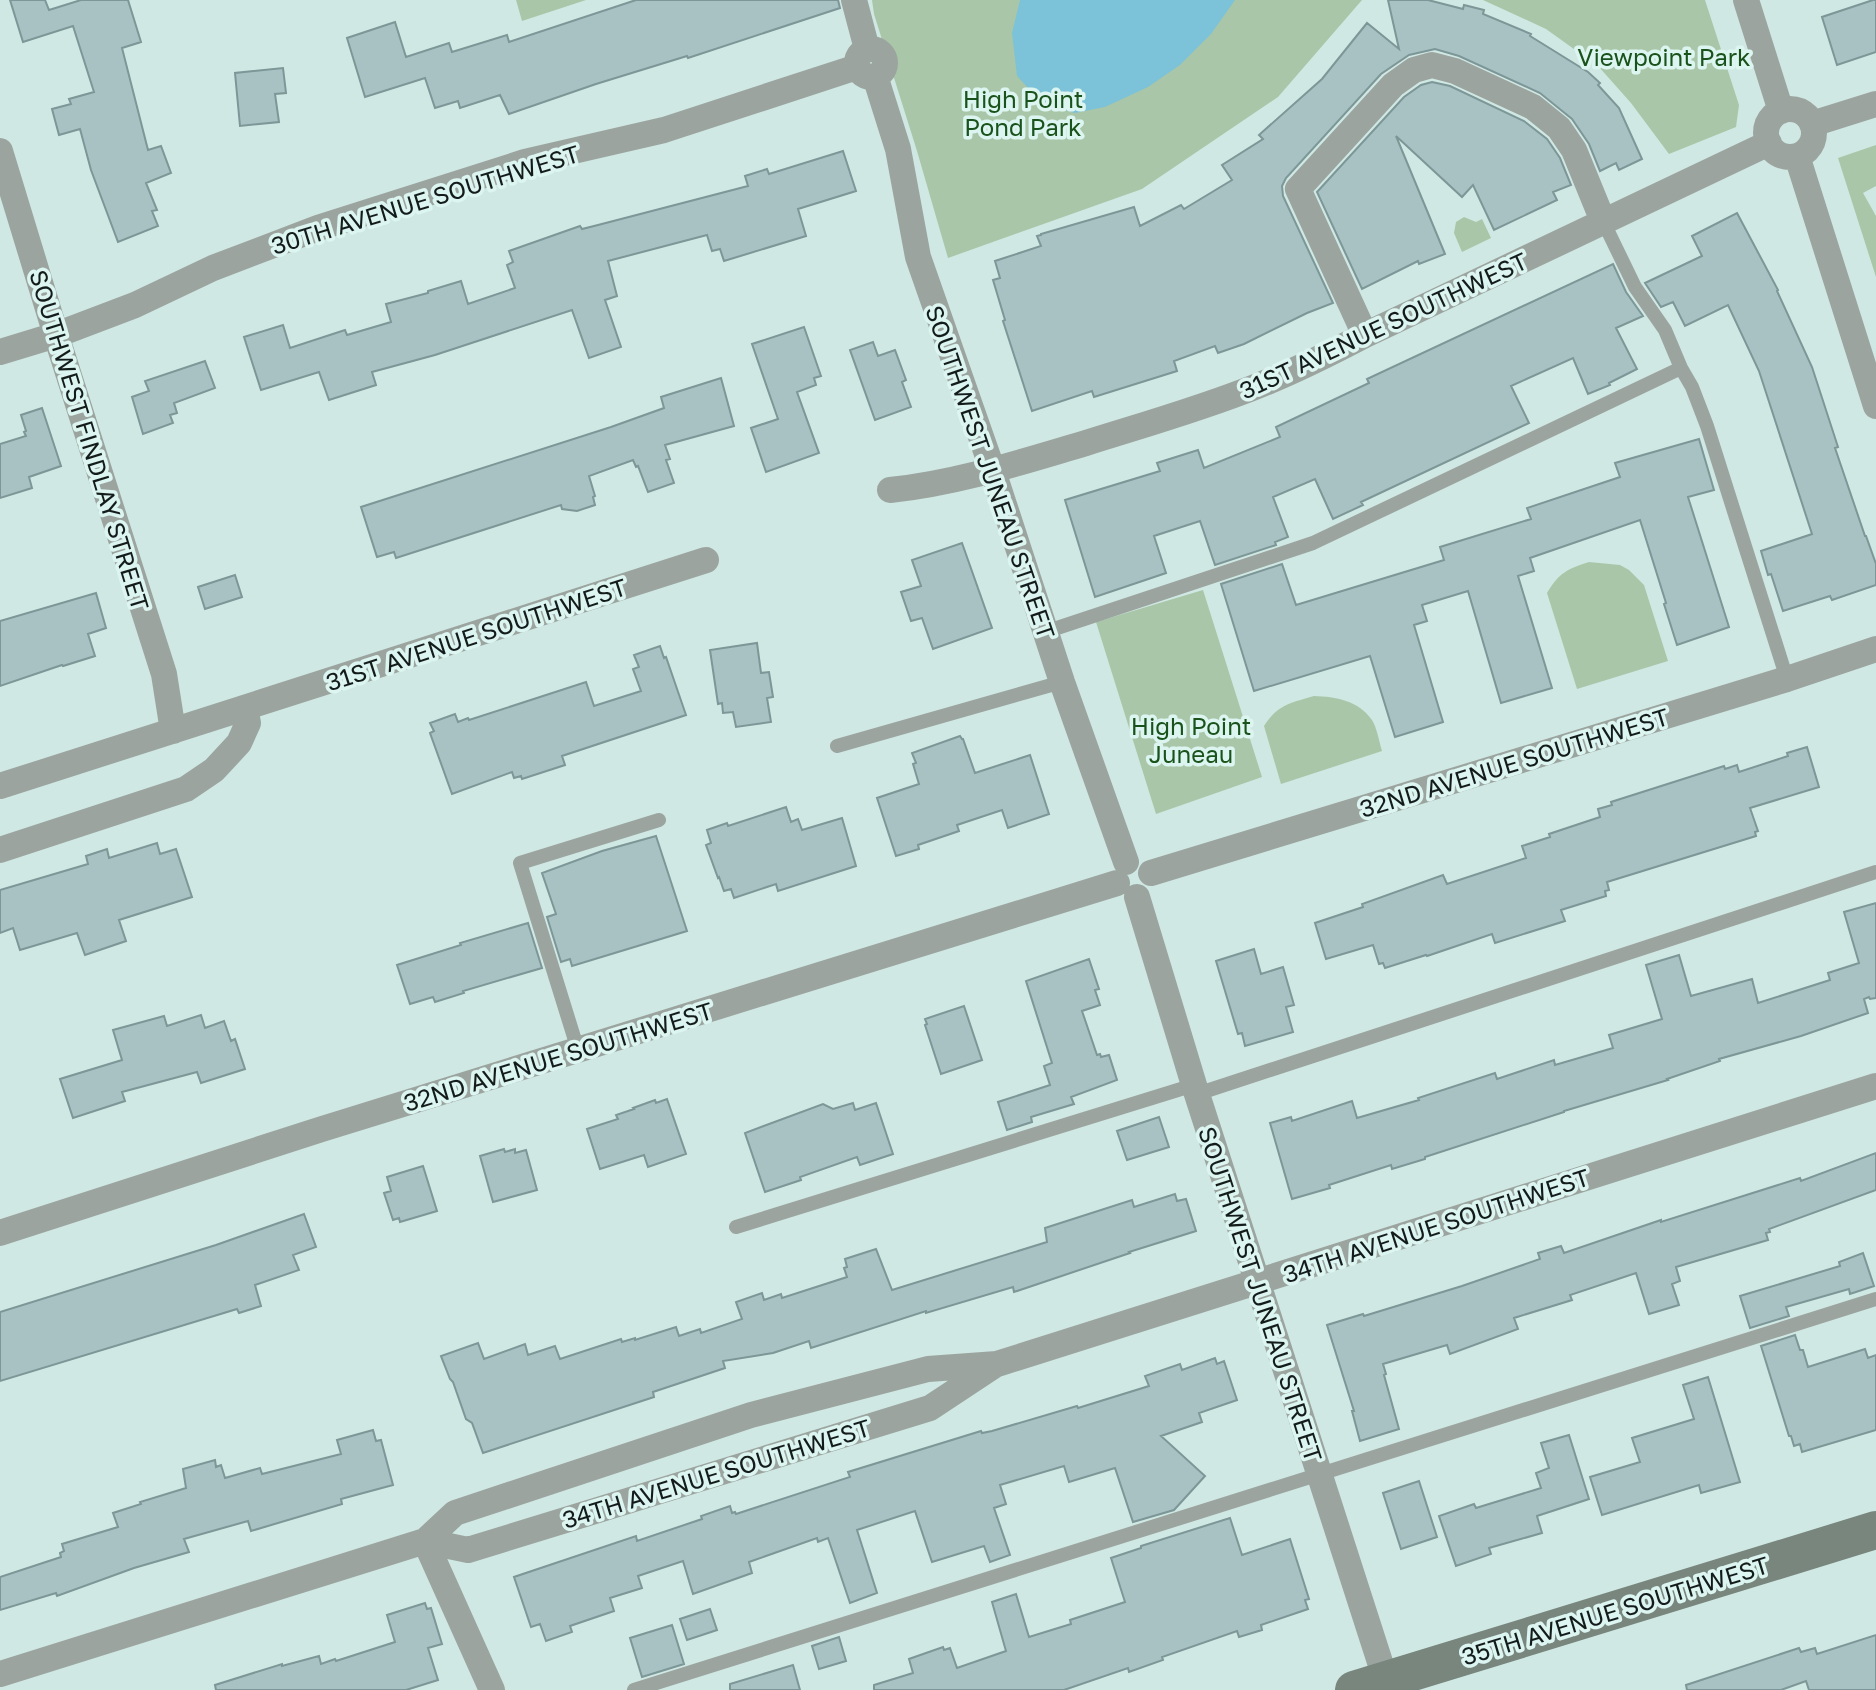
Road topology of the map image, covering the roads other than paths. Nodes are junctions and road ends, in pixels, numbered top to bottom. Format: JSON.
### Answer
{"nodes":[{"id":1,"x":854,"y":0,"type":"edge"},
{"id":2,"x":1746,"y":0,"type":"edge"},
{"id":3,"x":866,"y":64,"type":"junction"},
{"id":4,"x":1876,"y":104,"type":"edge"},
{"id":5,"x":1781,"y":111,"type":"junction"},
{"id":6,"x":1812,"y":124,"type":"junction"},
{"id":7,"x":1769,"y":143,"type":"junction"},
{"id":8,"x":0,"y":151,"type":"edge"},
{"id":9,"x":1797,"y":156,"type":"junction"},
{"id":10,"x":1603,"y":221,"type":"junction"},
{"id":11,"x":56,"y":335,"type":"junction"},
{"id":12,"x":1365,"y":335,"type":"junction"},
{"id":13,"x":0,"y":352,"type":"edge"},
{"id":14,"x":1681,"y":368,"type":"junction"},
{"id":15,"x":1876,"y":406,"type":"edge"},
{"id":16,"x":993,"y":471,"type":"junction"},
{"id":17,"x":890,"y":490,"type":"dead end"},
{"id":18,"x":706,"y":560,"type":"dead end"},
{"id":19,"x":1045,"y":632,"type":"junction"},
{"id":20,"x":1876,"y":649,"type":"edge"},
{"id":21,"x":1787,"y":679,"type":"junction"},
{"id":22,"x":1062,"y":682,"type":"junction"},
{"id":23,"x":245,"y":708,"type":"junction"},
{"id":24,"x":173,"y":731,"type":"junction"},
{"id":25,"x":837,"y":746,"type":"dead end"},
{"id":26,"x":0,"y":786,"type":"edge"},
{"id":27,"x":659,"y":820,"type":"dead end"},
{"id":28,"x":0,"y":850,"type":"edge"},
{"id":29,"x":1876,"y":872,"type":"edge"},
{"id":30,"x":1127,"y":881,"type":"junction"},
{"id":31,"x":578,"y":1050,"type":"junction"},
{"id":32,"x":1876,"y":1086,"type":"edge"},
{"id":33,"x":1196,"y":1089,"type":"junction"},
{"id":34,"x":736,"y":1227,"type":"dead end"},
{"id":35,"x":0,"y":1233,"type":"edge"},
{"id":36,"x":1257,"y":1281,"type":"junction"},
{"id":37,"x":1876,"y":1299,"type":"edge"},
{"id":38,"x":997,"y":1364,"type":"junction"},
{"id":39,"x":1319,"y":1474,"type":"junction"},
{"id":40,"x":1876,"y":1530,"type":"edge"},
{"id":41,"x":425,"y":1541,"type":"junction"},
{"id":42,"x":0,"y":1674,"type":"edge"},
{"id":43,"x":1376,"y":1687,"type":"edge"},
{"id":44,"x":492,"y":1690,"type":"edge"},
{"id":45,"x":634,"y":1690,"type":"edge"}],
"edges":[{"from":1,"to":3,"type":"street","name":"SOUTHWEST JUNEAU STREET"},
{"from":2,"to":5,"type":"street"},
{"from":3,"to":11,"type":"street","name":"30TH AVENUE SOUTHWEST"},
{"from":3,"to":16,"type":"street","name":"SOUTHWEST JUNEAU STREET"},
{"from":4,"to":6,"type":"street"},
{"from":5,"to":6,"type":"street"},
{"from":5,"to":7,"type":"street"},
{"from":6,"to":9,"type":"street"},
{"from":7,"to":9,"type":"street"},
{"from":7,"to":10,"type":"street","name":"31ST AVENUE SOUTHWEST"},
{"from":8,"to":11,"type":"street","name":"SOUTHWEST FINDLAY STREET"},
{"from":9,"to":15,"type":"street"},
{"from":10,"to":12,"type":"street","name":"31ST AVENUE SOUTHWEST"},
{"from":10,"to":12,"type":"street"},
{"from":10,"to":14,"type":"lane"},
{"from":11,"to":13,"type":"street","name":"30TH AVENUE SOUTHWEST"},
{"from":11,"to":24,"type":"street","name":"SOUTHWEST FINDLAY STREET"},
{"from":12,"to":16,"type":"street","name":"31ST AVENUE SOUTHWEST"},
{"from":14,"to":19,"type":"lane"},
{"from":14,"to":21,"type":"lane"},
{"from":16,"to":17,"type":"street","name":"31ST AVENUE SOUTHWEST"},
{"from":16,"to":19,"type":"street","name":"SOUTHWEST JUNEAU STREET"},
{"from":18,"to":23,"type":"street","name":"31ST AVENUE SOUTHWEST"},
{"from":19,"to":22,"type":"street","name":"SOUTHWEST JUNEAU STREET"},
{"from":20,"to":21,"type":"street","name":"32ND AVENUE SOUTHWEST"},
{"from":21,"to":30,"type":"street","name":"32ND AVENUE SOUTHWEST"},
{"from":22,"to":25,"type":"lane"},
{"from":22,"to":30,"type":"street","name":"SOUTHWEST JUNEAU STREET"},
{"from":23,"to":24,"type":"street","name":"31ST AVENUE SOUTHWEST"},
{"from":23,"to":28,"type":"street"},
{"from":24,"to":26,"type":"street","name":"31ST AVENUE SOUTHWEST"},
{"from":27,"to":31,"type":"lane"},
{"from":29,"to":33,"type":"lane"},
{"from":30,"to":31,"type":"street","name":"32ND AVENUE SOUTHWEST"},
{"from":30,"to":33,"type":"street","name":"SOUTHWEST JUNEAU STREET"},
{"from":31,"to":35,"type":"street","name":"32ND AVENUE SOUTHWEST"},
{"from":32,"to":36,"type":"street","name":"34TH AVENUE SOUTHWEST"},
{"from":33,"to":34,"type":"lane"},
{"from":33,"to":36,"type":"street","name":"SOUTHWEST JUNEAU STREET"},
{"from":36,"to":38,"type":"street","name":"34TH AVENUE SOUTHWEST"},
{"from":36,"to":39,"type":"street","name":"SOUTHWEST JUNEAU STREET"},
{"from":37,"to":39,"type":"lane"},
{"from":38,"to":41,"type":"street","name":"34TH AVENUE SOUTHWEST"},
{"from":38,"to":41,"type":"street","name":"34TH AVENUE SOUTHWEST"},
{"from":39,"to":43,"type":"street","name":"SOUTHWEST JUNEAU STREET"},
{"from":39,"to":45,"type":"lane"},
{"from":40,"to":43,"type":"main road","name":"35TH AVENUE SOUTHWEST"},
{"from":41,"to":42,"type":"street","name":"34TH AVENUE SOUTHWEST"},
{"from":41,"to":44,"type":"street"}]}
